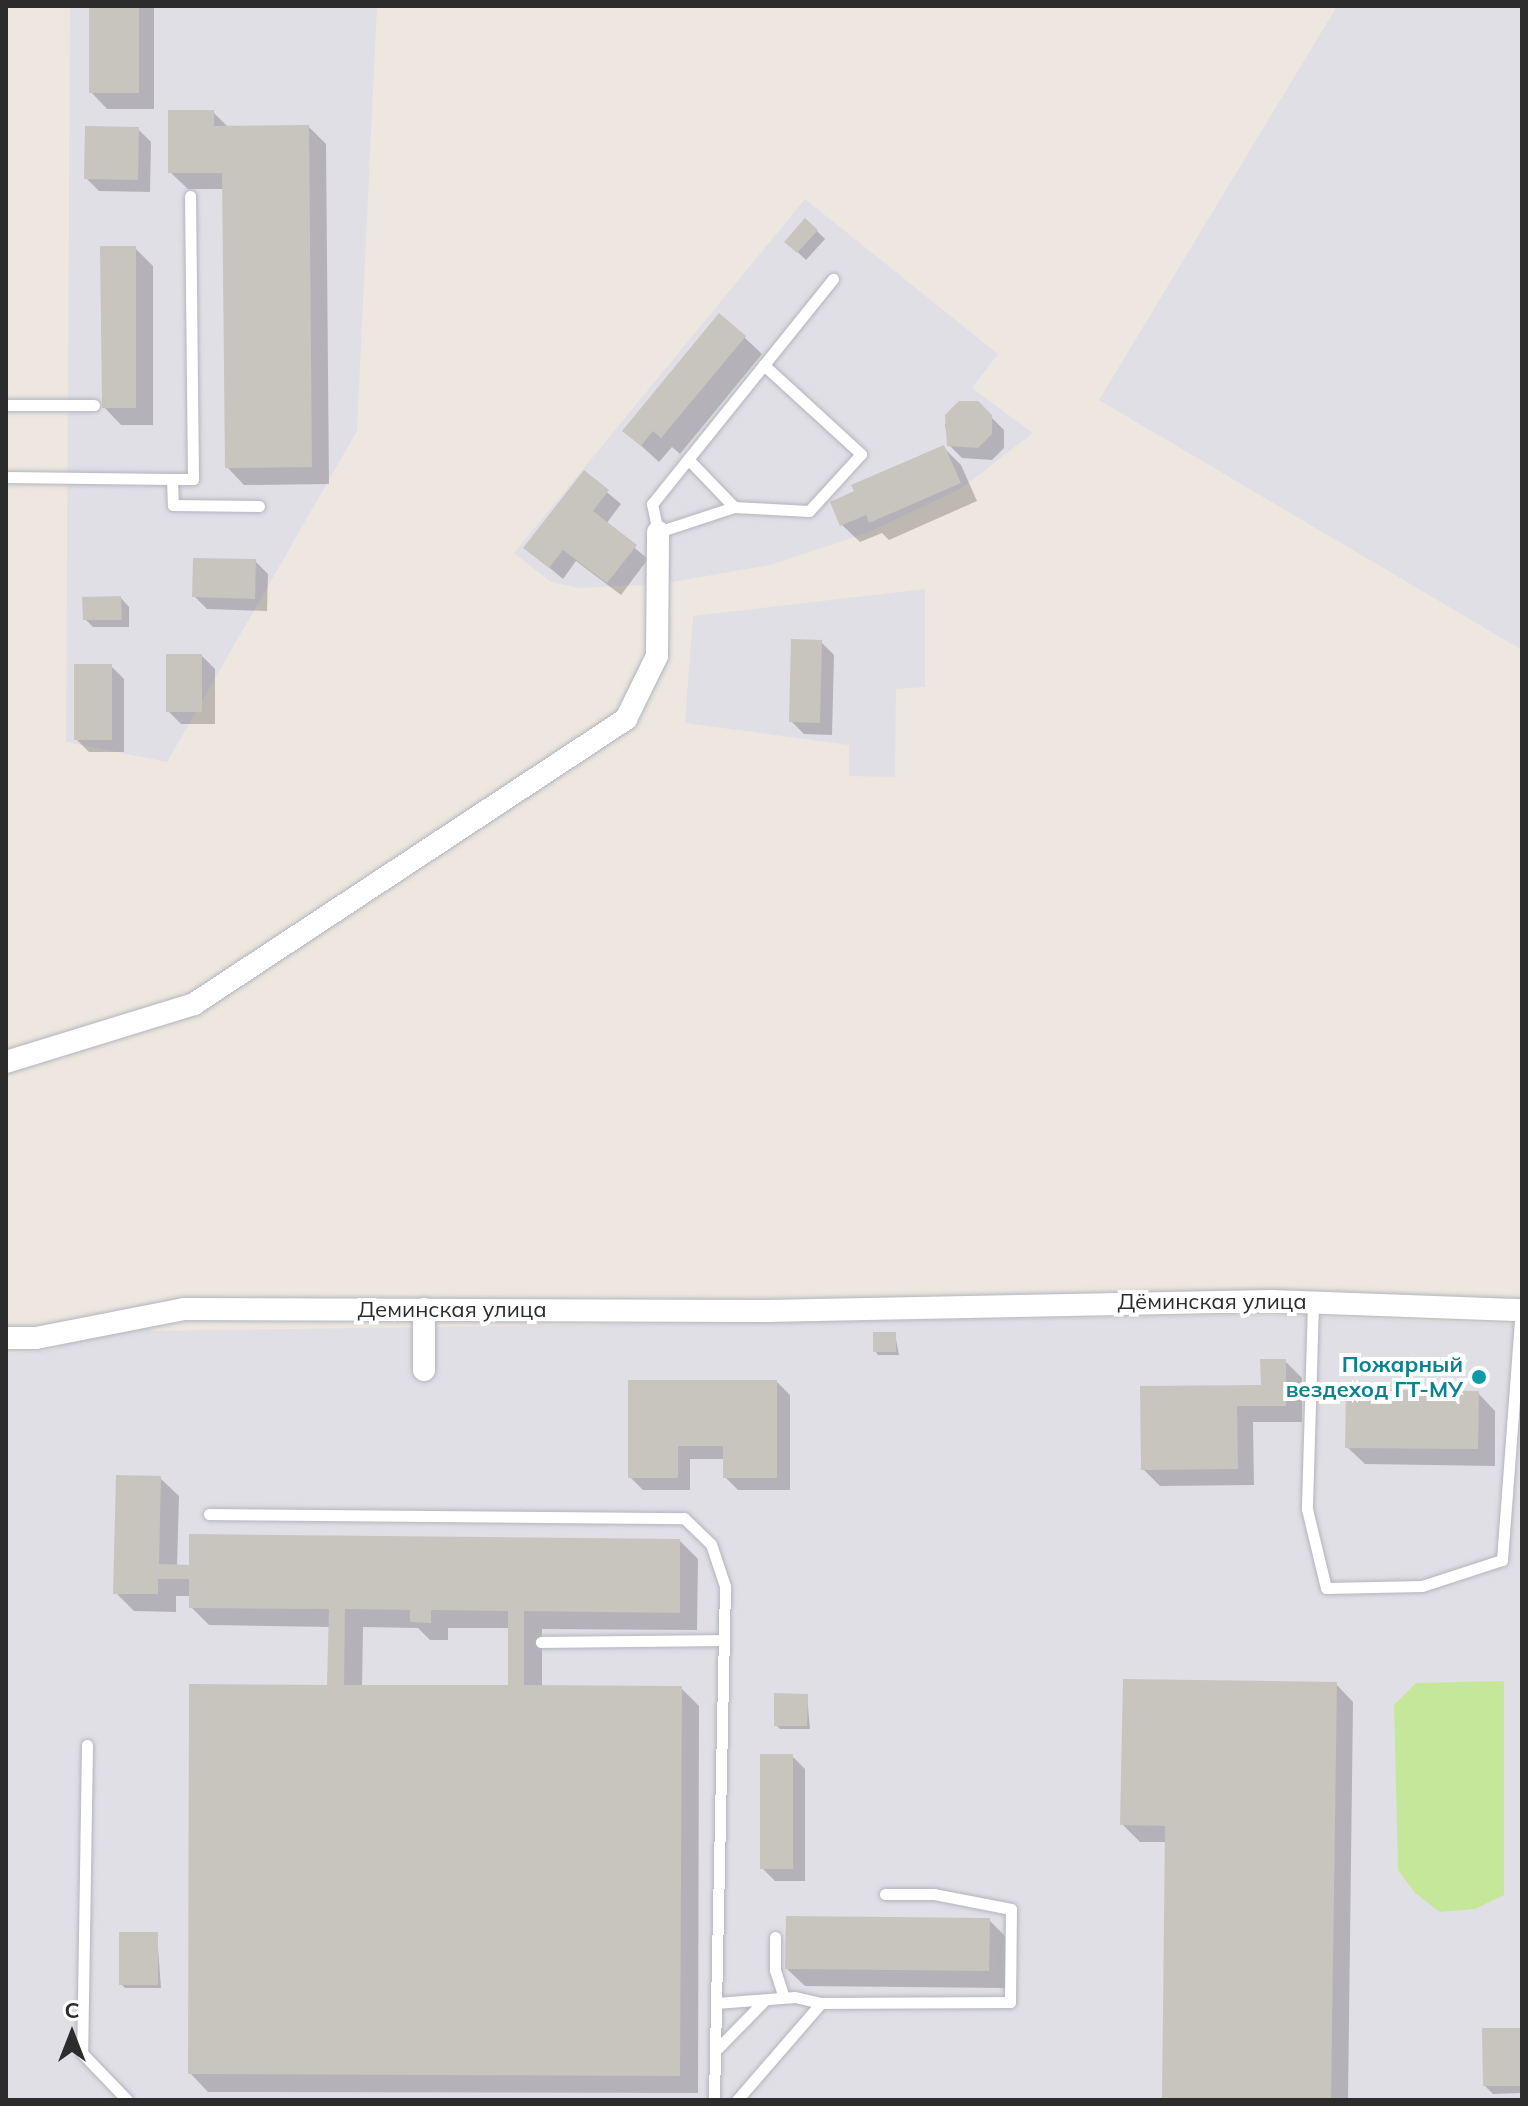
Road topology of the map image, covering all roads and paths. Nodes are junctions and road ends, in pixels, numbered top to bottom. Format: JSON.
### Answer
{"nodes":[{"id":1,"x":190,"y":196,"type":"dead end"},
{"id":2,"x":833,"y":279,"type":"dead end"},
{"id":3,"x":764,"y":365,"type":"junction"},
{"id":4,"x":6,"y":405,"type":"edge"},
{"id":5,"x":94,"y":405,"type":"dead end"},
{"id":6,"x":688,"y":459,"type":"junction"},
{"id":7,"x":6,"y":477,"type":"edge"},
{"id":8,"x":172,"y":479,"type":"junction"},
{"id":9,"x":259,"y":506,"type":"dead end"},
{"id":10,"x":734,"y":507,"type":"junction"},
{"id":11,"x":658,"y":532,"type":"junction"},
{"id":12,"x":6,"y":1062,"type":"edge"},
{"id":13,"x":1313,"y":1303,"type":"junction"},
{"id":14,"x":901,"y":1306,"type":"joint"},
{"id":15,"x":424,"y":1309,"type":"junction"},
{"id":16,"x":1522,"y":1310,"type":"edge"},
{"id":17,"x":6,"y":1338,"type":"edge"},
{"id":18,"x":421,"y":1355,"type":"dead end"},
{"id":19,"x":209,"y":1514,"type":"dead end"},
{"id":20,"x":724,"y":1640,"type":"junction"},
{"id":21,"x":541,"y":1642,"type":"dead end"},
{"id":22,"x":87,"y":1745,"type":"dead end"},
{"id":23,"x":885,"y":1894,"type":"dead end"},
{"id":24,"x":775,"y":1937,"type":"dead end"},
{"id":25,"x":784,"y":1997,"type":"junction"},
{"id":26,"x":766,"y":1999,"type":"junction"},
{"id":27,"x":716,"y":2003,"type":"junction"},
{"id":28,"x":821,"y":2003,"type":"junction"},
{"id":29,"x":715,"y":2051,"type":"junction"},
{"id":30,"x":127,"y":2100,"type":"edge"},
{"id":31,"x":714,"y":2100,"type":"edge"},
{"id":32,"x":737,"y":2100,"type":"edge"}],
"edges":[{"from":1,"to":8,"type":"lane"},
{"from":2,"to":3,"type":"lane"},
{"from":3,"to":6,"type":"lane"},
{"from":3,"to":10,"type":"lane"},
{"from":4,"to":5,"type":"lane"},
{"from":6,"to":10,"type":"lane"},
{"from":6,"to":11,"type":"lane"},
{"from":7,"to":8,"type":"lane"},
{"from":8,"to":9,"type":"lane"},
{"from":10,"to":11,"type":"lane"},
{"from":11,"to":12,"type":"street"},
{"from":13,"to":14,"type":"street","name":"Дёминская улица"},
{"from":13,"to":16,"type":"street","name":"Дёминская улица"},
{"from":13,"to":16,"type":"lane"},
{"from":14,"to":15,"type":"street","name":"Деминская улица"},
{"from":15,"to":17,"type":"street","name":"Деминская улица"},
{"from":15,"to":18,"type":"street"},
{"from":19,"to":20,"type":"lane"},
{"from":20,"to":21,"type":"lane"},
{"from":20,"to":27,"type":"lane"},
{"from":22,"to":30,"type":"lane"},
{"from":23,"to":28,"type":"lane"},
{"from":24,"to":25,"type":"lane"},
{"from":25,"to":26,"type":"lane"},
{"from":25,"to":28,"type":"lane"},
{"from":26,"to":27,"type":"lane"},
{"from":26,"to":29,"type":"lane"},
{"from":27,"to":29,"type":"lane"},
{"from":28,"to":32,"type":"lane"},
{"from":29,"to":31,"type":"lane"}]}
